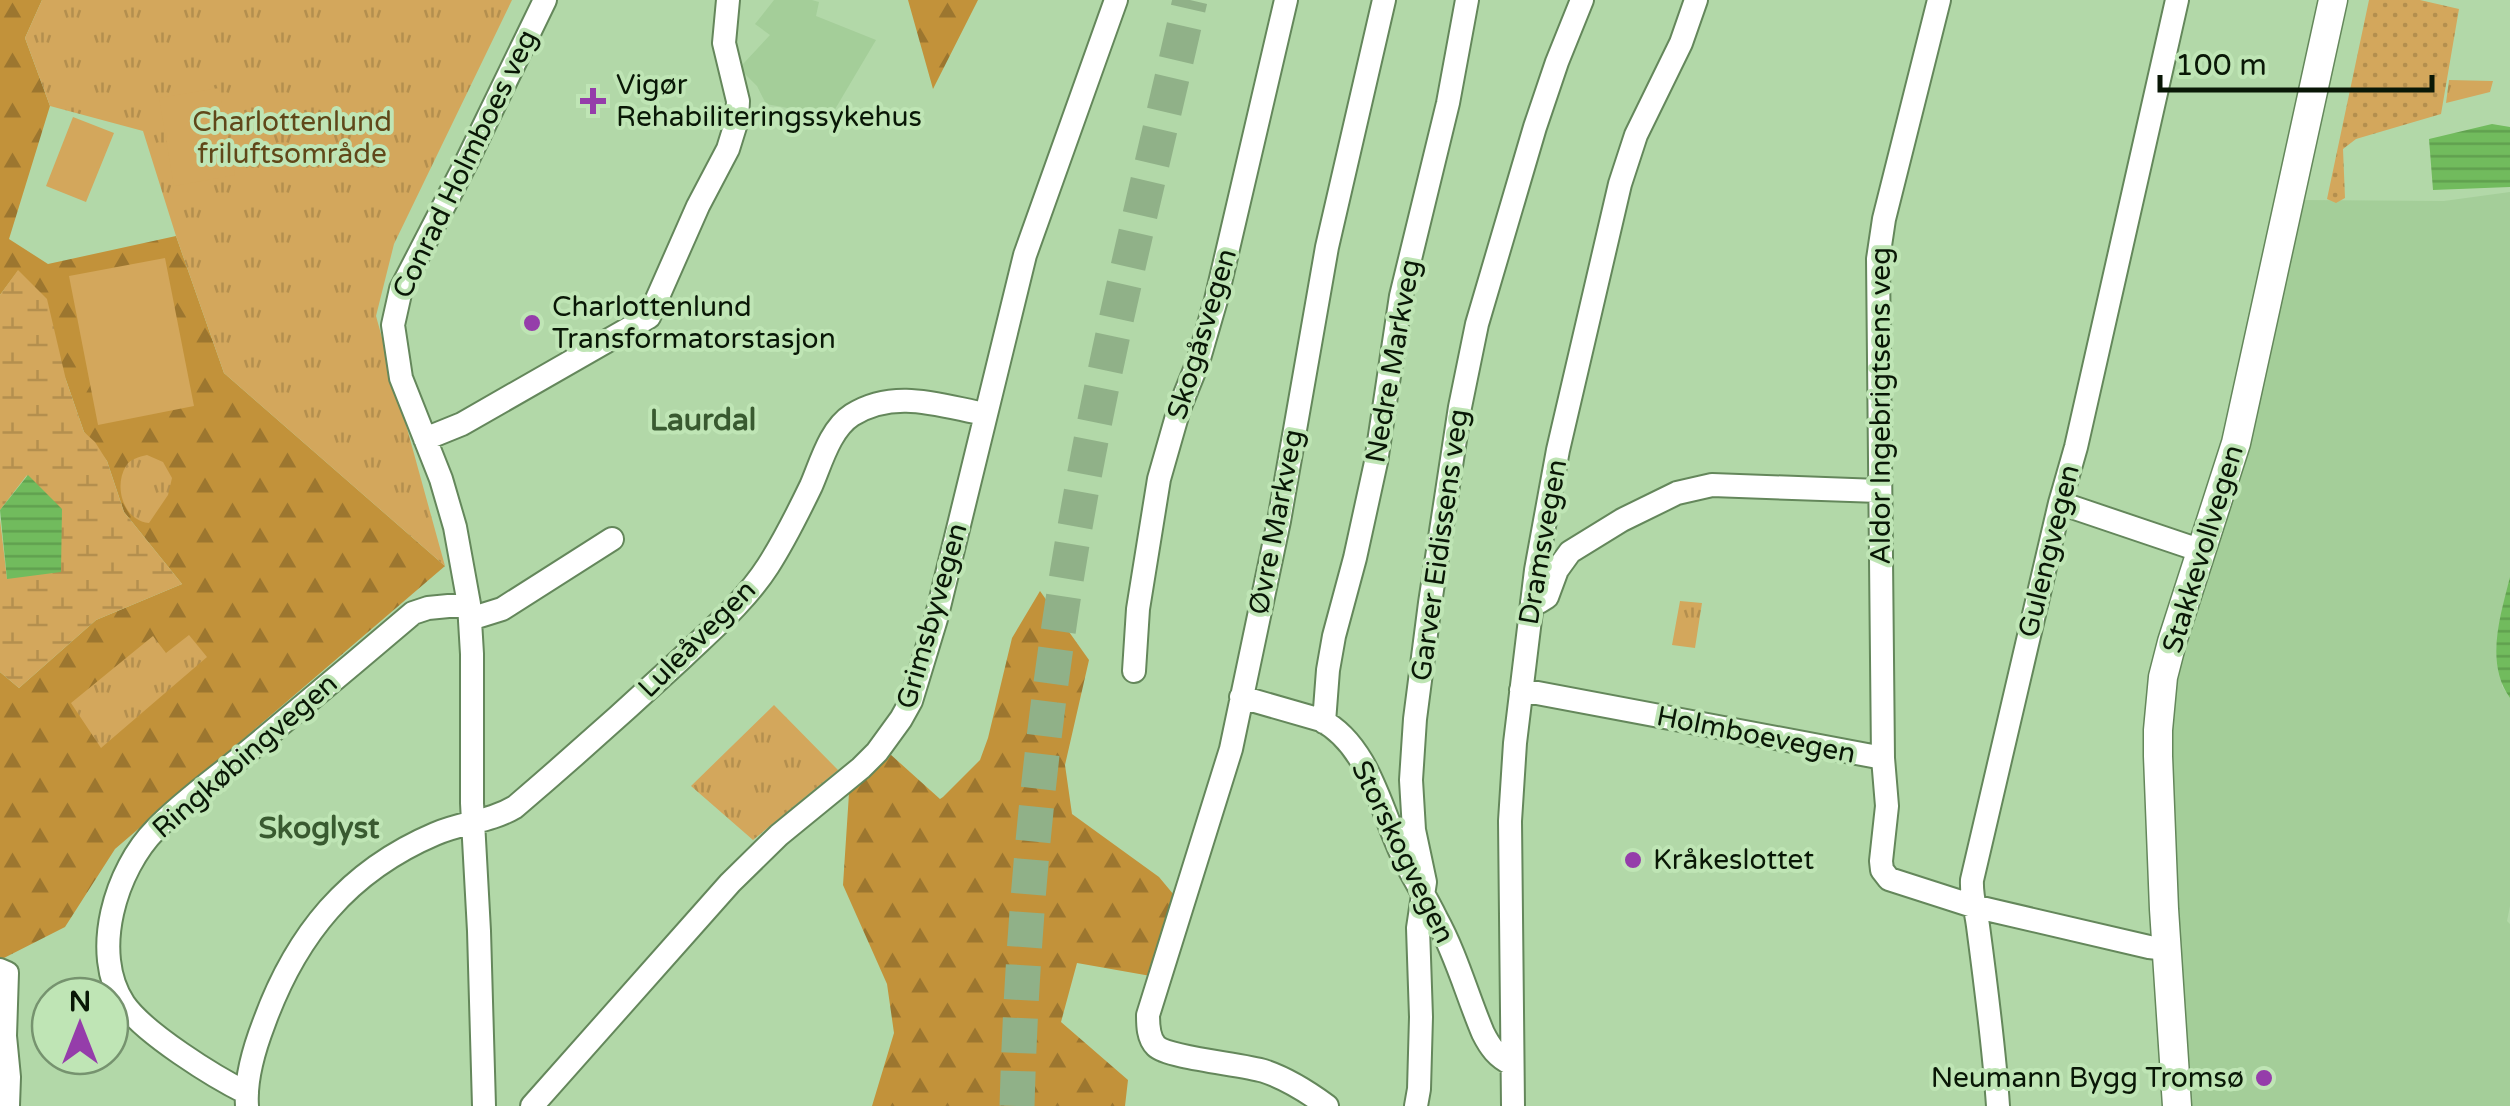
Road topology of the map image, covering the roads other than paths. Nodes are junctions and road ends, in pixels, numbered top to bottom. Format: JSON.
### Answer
{"nodes":[{"id":1,"x":545,"y":0,"type":"edge"},
{"id":2,"x":728,"y":0,"type":"edge"},
{"id":3,"x":1116,"y":0,"type":"edge"},
{"id":4,"x":1286,"y":0,"type":"edge"},
{"id":5,"x":1384,"y":0,"type":"edge"},
{"id":6,"x":1467,"y":0,"type":"edge"},
{"id":7,"x":1582,"y":0,"type":"edge"},
{"id":8,"x":1696,"y":0,"type":"edge"},
{"id":9,"x":1939,"y":0,"type":"edge"},
{"id":10,"x":2176,"y":0,"type":"edge"},
{"id":11,"x":2334,"y":0,"type":"edge"},
{"id":12,"x":985,"y":414,"type":"junction"},
{"id":13,"x":424,"y":438,"type":"junction"},
{"id":14,"x":1879,"y":491,"type":"junction"},
{"id":15,"x":2060,"y":502,"type":"junction"},
{"id":16,"x":612,"y":539,"type":"dead end"},
{"id":17,"x":2202,"y":551,"type":"junction"},
{"id":18,"x":1532,"y":602,"type":"junction"},
{"id":19,"x":470,"y":612,"type":"junction"},
{"id":20,"x":1134,"y":671,"type":"dead end"},
{"id":21,"x":1520,"y":690,"type":"junction"},
{"id":22,"x":1241,"y":697,"type":"junction"},
{"id":23,"x":1324,"y":722,"type":"junction"},
{"id":24,"x":1883,"y":758,"type":"junction"},
{"id":25,"x":474,"y":823,"type":"junction"},
{"id":26,"x":1424,"y":896,"type":"junction"},
{"id":27,"x":1973,"y":906,"type":"junction"},
{"id":28,"x":2166,"y":949,"type":"junction"},
{"id":29,"x":0,"y":970,"type":"edge"},
{"id":30,"x":1512,"y":1064,"type":"junction"},
{"id":31,"x":247,"y":1100,"type":"edge"},
{"id":32,"x":8,"y":1106,"type":"edge"},
{"id":33,"x":484,"y":1106,"type":"edge"},
{"id":34,"x":532,"y":1106,"type":"edge"},
{"id":35,"x":1327,"y":1106,"type":"edge"},
{"id":36,"x":1416,"y":1106,"type":"edge"},
{"id":37,"x":1513,"y":1106,"type":"edge"},
{"id":38,"x":1998,"y":1106,"type":"edge"},
{"id":39,"x":2177,"y":1106,"type":"edge"}],
"edges":[{"from":1,"to":13,"type":"street","name":"Conrad Holmboes veg"},
{"from":2,"to":13,"type":"street"},
{"from":3,"to":12,"type":"street","name":"Grimsbyvegen"},
{"from":4,"to":20,"type":"street","name":"Skogåsvegen"},
{"from":5,"to":22,"type":"street","name":"Øvre Markveg"},
{"from":6,"to":23,"type":"street","name":"Nedre Markveg"},
{"from":7,"to":26,"type":"street","name":"Garver Eidissens veg"},
{"from":8,"to":18,"type":"street","name":"Dramsvegen"},
{"from":9,"to":14,"type":"street","name":"Aldor Ingebrigtsens veg"},
{"from":10,"to":15,"type":"street","name":"Gulengvegen"},
{"from":11,"to":17,"type":"street","name":"Stakkevollvegen"},
{"from":12,"to":25,"type":"street","name":"Luleåvegen"},
{"from":12,"to":34,"type":"street","name":"Grimsbyvegen"},
{"from":13,"to":19,"type":"street","name":"Conrad Holmboes veg"},
{"from":14,"to":18,"type":"street"},
{"from":14,"to":24,"type":"street","name":"Aldor Ingebrigtsens veg"},
{"from":15,"to":17,"type":"street"},
{"from":15,"to":27,"type":"street","name":"Gulengvegen"},
{"from":16,"to":19,"type":"street"},
{"from":17,"to":28,"type":"street","name":"Stakkevollvegen"},
{"from":18,"to":21,"type":"street","name":"Dramsvegen"},
{"from":19,"to":25,"type":"street","name":"Conrad Holmboes veg"},
{"from":19,"to":31,"type":"street","name":"Ringkøbingvegen"},
{"from":21,"to":24,"type":"street","name":"Holmboevegen"},
{"from":21,"to":30,"type":"street","name":"Dramsvegen"},
{"from":22,"to":23,"type":"street","name":"Storskogvegen"},
{"from":22,"to":35,"type":"street","name":"Øvre Markveg"},
{"from":23,"to":26,"type":"street","name":"Storskogvegen"},
{"from":24,"to":27,"type":"street","name":"Holmboevegen"},
{"from":25,"to":31,"type":"street","name":"Luleåvegen"},
{"from":25,"to":33,"type":"street","name":"Conrad Holmboes veg"},
{"from":26,"to":30,"type":"street","name":"Storskogvegen"},
{"from":26,"to":36,"type":"street","name":"Garver Eidissens veg"},
{"from":27,"to":28,"type":"street","name":"Holmboevegen"},
{"from":27,"to":38,"type":"street","name":"Gulengvegen"},
{"from":28,"to":39,"type":"street","name":"Stakkevollvegen"},
{"from":29,"to":32,"type":"street"},
{"from":30,"to":37,"type":"street","name":"Dramsvegen"}]}
